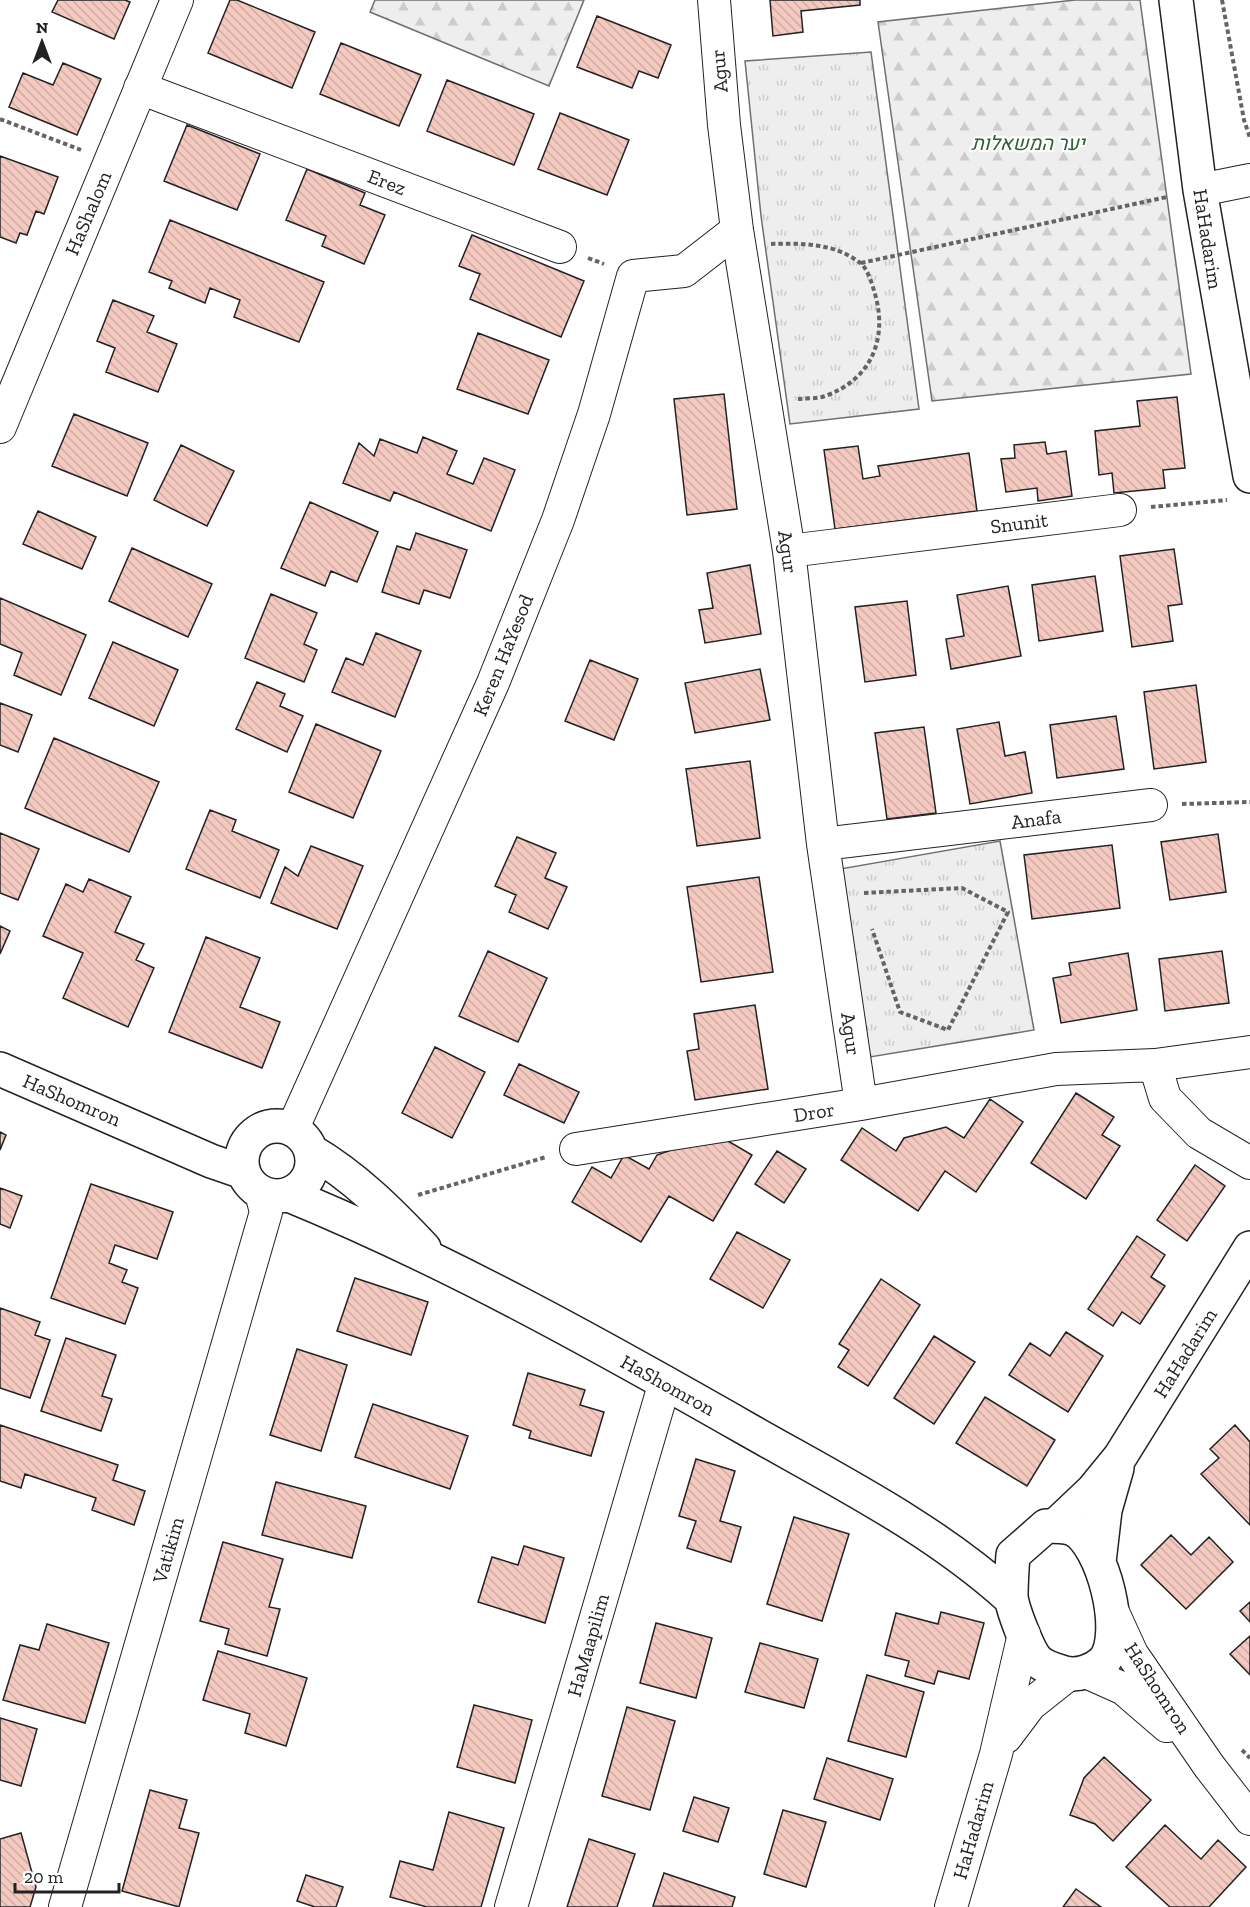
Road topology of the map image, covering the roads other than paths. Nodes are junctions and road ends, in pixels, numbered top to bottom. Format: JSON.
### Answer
{"nodes":[{"id":1,"x":177,"y":0,"type":"edge"},
{"id":2,"x":714,"y":0,"type":"edge"},
{"id":3,"x":1176,"y":0,"type":"edge"},
{"id":4,"x":140,"y":88,"type":"junction"},
{"id":5,"x":1250,"y":180,"type":"edge"},
{"id":6,"x":1200,"y":190,"type":"junction"},
{"id":7,"x":738,"y":237,"type":"junction"},
{"id":8,"x":560,"y":247,"type":"road end"},
{"id":9,"x":0,"y":427,"type":"edge"},
{"id":10,"x":1244,"y":488,"type":"edge"},
{"id":11,"x":1120,"y":510,"type":"road end"},
{"id":12,"x":789,"y":551,"type":"junction"},
{"id":13,"x":1151,"y":805,"type":"road end"},
{"id":14,"x":824,"y":844,"type":"junction"},
{"id":15,"x":1250,"y":1052,"type":"edge"},
{"id":16,"x":1155,"y":1065,"type":"junction"},
{"id":17,"x":0,"y":1069,"type":"edge"},
{"id":18,"x":861,"y":1104,"type":"junction"},
{"id":19,"x":301,"y":1140,"type":"junction"},
{"id":20,"x":576,"y":1149,"type":"road end"},
{"id":21,"x":1250,"y":1163,"type":"edge"},
{"id":22,"x":260,"y":1176,"type":"junction"},
{"id":23,"x":1250,"y":1248,"type":"edge"},
{"id":24,"x":436,"y":1260,"type":"junction"},
{"id":25,"x":665,"y":1382,"type":"junction"},
{"id":26,"x":1120,"y":1457,"type":"junction"},
{"id":27,"x":898,"y":1514,"type":"junction"},
{"id":28,"x":1055,"y":1526,"type":"junction"},
{"id":29,"x":1013,"y":1555,"type":"junction"},
{"id":30,"x":1099,"y":1562,"type":"junction"},
{"id":31,"x":1011,"y":1599,"type":"junction"},
{"id":32,"x":1111,"y":1608,"type":"junction"},
{"id":33,"x":1024,"y":1634,"type":"junction"},
{"id":34,"x":1078,"y":1673,"type":"junction"},
{"id":35,"x":996,"y":1754,"type":"junction"},
{"id":36,"x":1209,"y":1766,"type":"junction"},
{"id":37,"x":1250,"y":1819,"type":"edge"},
{"id":38,"x":65,"y":1907,"type":"edge"},
{"id":39,"x":511,"y":1907,"type":"edge"},
{"id":40,"x":951,"y":1907,"type":"edge"}],
"edges":[{"from":1,"to":4,"type":"street","name":"HaShalom"},
{"from":2,"to":7,"type":"street","name":"Agur"},
{"from":3,"to":6,"type":"street","name":"HaHadarim"},
{"from":4,"to":8,"type":"street","name":"Erez"},
{"from":4,"to":9,"type":"street","name":"HaShalom"},
{"from":5,"to":6,"type":"street"},
{"from":6,"to":10,"type":"street","name":"HaHadarim"},
{"from":7,"to":12,"type":"street","name":"Agur"},
{"from":7,"to":19,"type":"street","name":"Keren HaYesod"},
{"from":11,"to":12,"type":"street","name":"Snunit"},
{"from":12,"to":14,"type":"street","name":"Agur"},
{"from":13,"to":14,"type":"street","name":"Anafa"},
{"from":14,"to":18,"type":"street","name":"Agur"},
{"from":15,"to":16,"type":"street","name":"Dror"},
{"from":16,"to":18,"type":"street","name":"Dror"},
{"from":16,"to":21,"type":"street"},
{"from":17,"to":22,"type":"street","name":"HaShomron"},
{"from":18,"to":20,"type":"street","name":"Dror"},
{"from":19,"to":22,"type":"street"},
{"from":19,"to":22,"type":"street"},
{"from":19,"to":24,"type":"street","name":"HaShomron"},
{"from":22,"to":24,"type":"street","name":"HaShomron"},
{"from":22,"to":38,"type":"street","name":"Vatikim"},
{"from":23,"to":26,"type":"street","name":"HaHadarim"},
{"from":24,"to":25,"type":"street","name":"HaShomron"},
{"from":25,"to":27,"type":"street","name":"HaShomron"},
{"from":25,"to":39,"type":"street","name":"HaMaapilim"},
{"from":26,"to":28,"type":"street","name":"HaHadarim"},
{"from":26,"to":30,"type":"street","name":"HaHadarim"},
{"from":27,"to":29,"type":"street","name":"HaShomron"},
{"from":27,"to":31,"type":"street","name":"HaShomron"},
{"from":28,"to":29,"type":"street"},
{"from":28,"to":30,"type":"street"},
{"from":29,"to":31,"type":"street"},
{"from":30,"to":32,"type":"street"},
{"from":31,"to":33,"type":"street"},
{"from":32,"to":34,"type":"street"},
{"from":32,"to":36,"type":"street","name":"HaShomron"},
{"from":33,"to":34,"type":"street"},
{"from":33,"to":35,"type":"street","name":"HaHadarim"},
{"from":34,"to":35,"type":"street","name":"HaHadarim"},
{"from":34,"to":36,"type":"street","name":"HaShomron"},
{"from":35,"to":40,"type":"street","name":"HaHadarim"},
{"from":36,"to":37,"type":"street","name":"HaShomron"}]}
